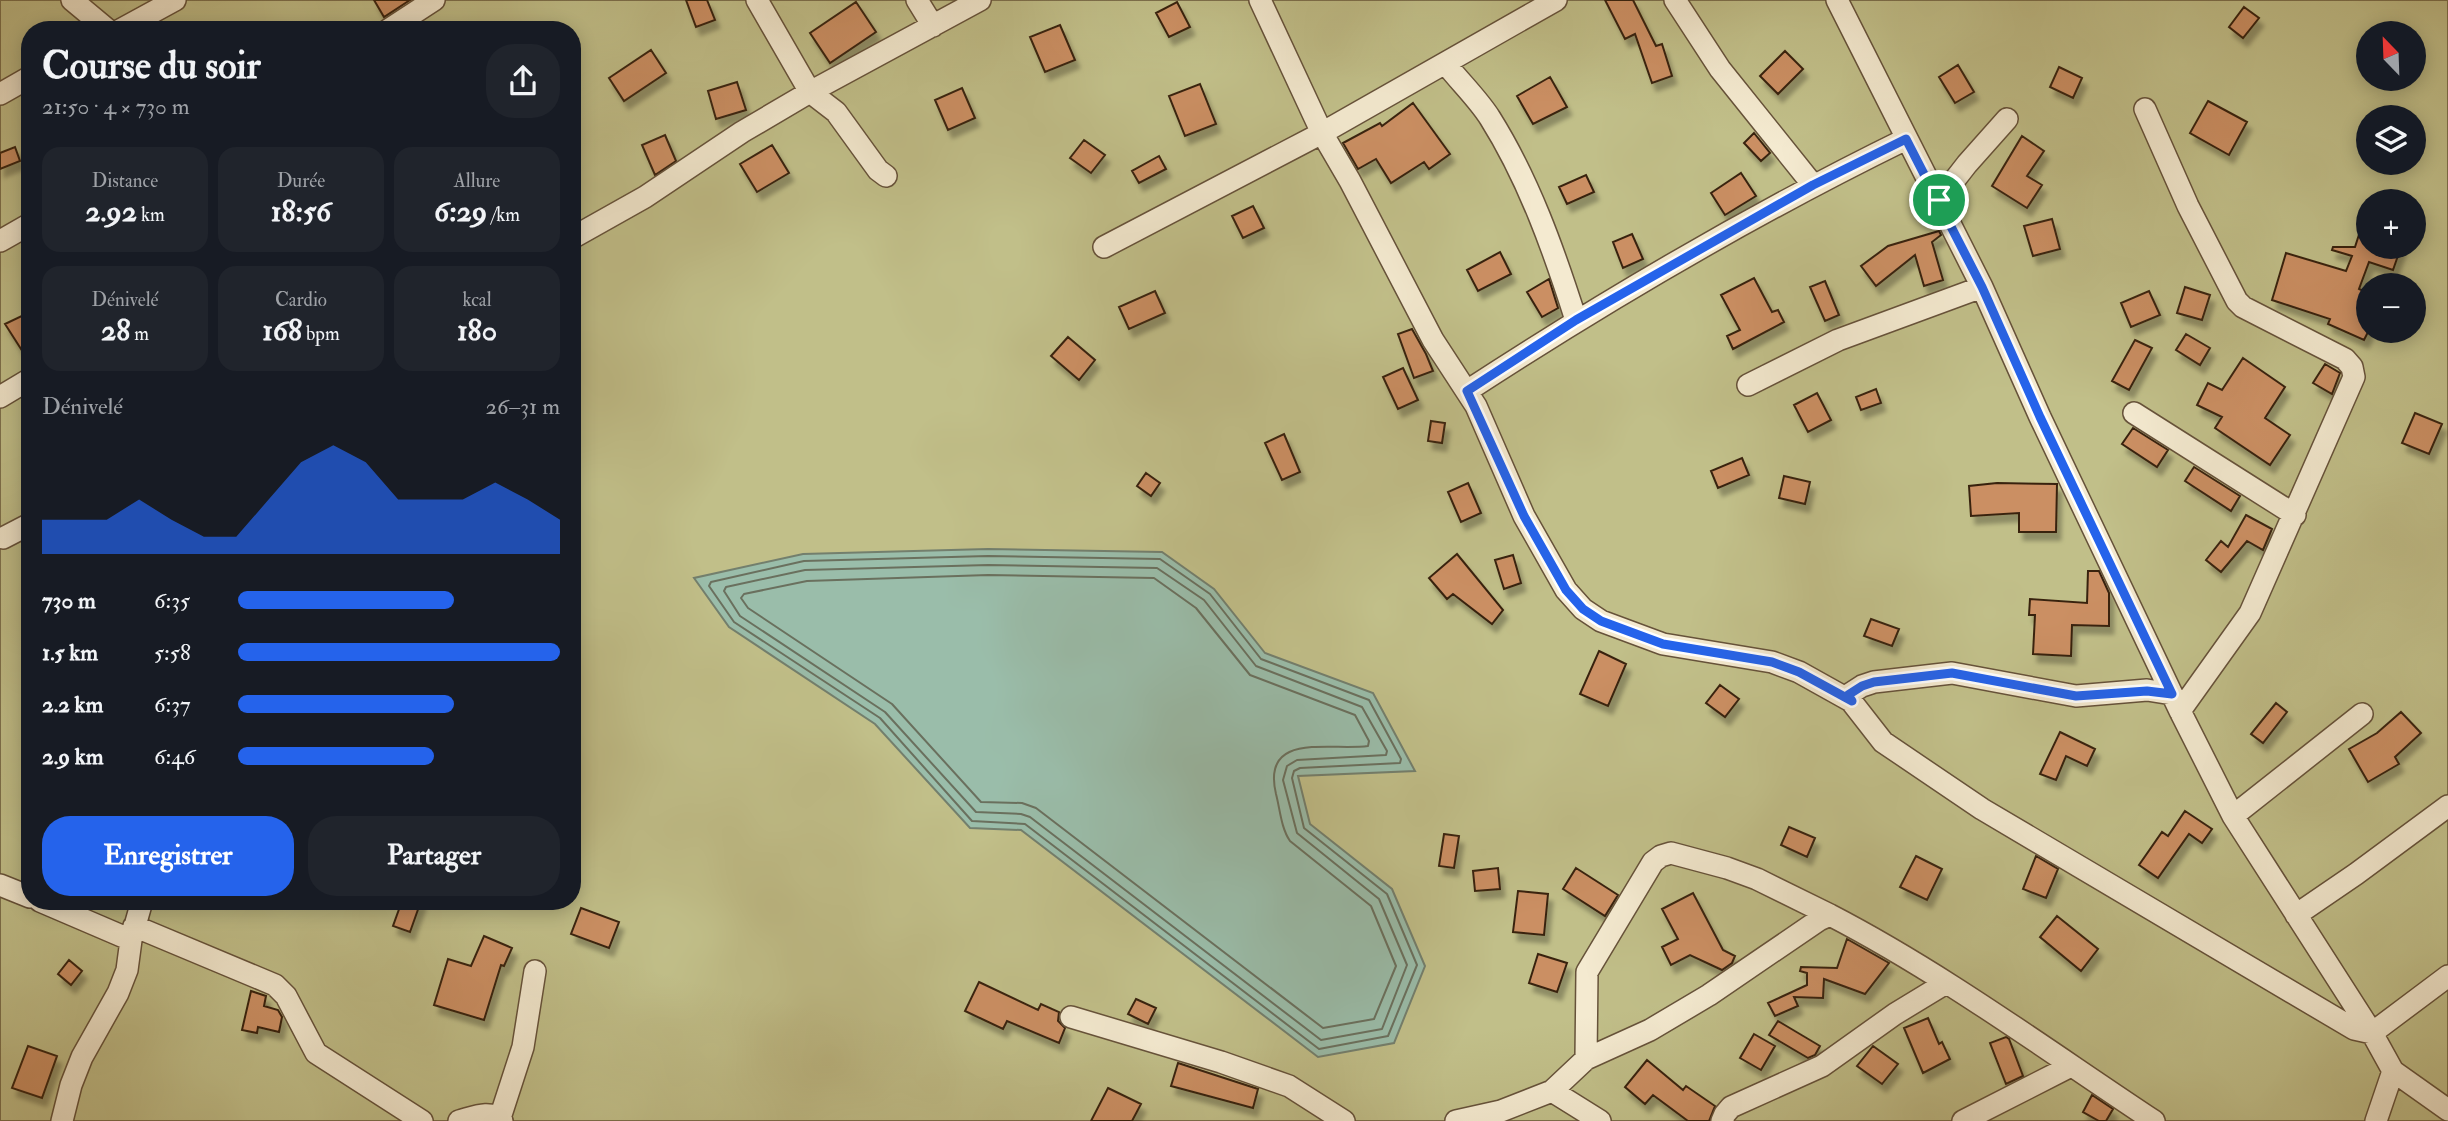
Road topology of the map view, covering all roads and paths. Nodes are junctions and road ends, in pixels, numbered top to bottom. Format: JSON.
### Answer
{"nodes":[{"id":1,"x":72,"y":0,"type":"edge"},
{"id":2,"x":175,"y":0,"type":"edge"},
{"id":3,"x":434,"y":0,"type":"edge"},
{"id":4,"x":757,"y":0,"type":"edge"},
{"id":5,"x":917,"y":0,"type":"edge"},
{"id":6,"x":980,"y":0,"type":"edge"},
{"id":7,"x":1260,"y":0,"type":"edge"},
{"id":8,"x":1556,"y":0,"type":"edge"},
{"id":9,"x":1675,"y":0,"type":"edge"},
{"id":10,"x":1837,"y":0,"type":"edge"},
{"id":11,"x":97,"y":21,"type":"edge"},
{"id":12,"x":136,"y":21,"type":"edge"},
{"id":13,"x":402,"y":21,"type":"edge"},
{"id":14,"x":933,"y":26,"type":"junction"},
{"id":15,"x":1446,"y":64,"type":"junction"},
{"id":16,"x":21,"y":82,"type":"edge"},
{"id":17,"x":810,"y":92,"type":"junction"},
{"id":18,"x":0,"y":94,"type":"edge"},
{"id":19,"x":2145,"y":109,"type":"dead end"},
{"id":20,"x":2007,"y":119,"type":"dead end"},
{"id":21,"x":1322,"y":133,"type":"junction"},
{"id":22,"x":1906,"y":139,"type":"junction"},
{"id":23,"x":886,"y":176,"type":"dead end"},
{"id":24,"x":1813,"y":185,"type":"junction"},
{"id":25,"x":1939,"y":200,"type":"junction"},
{"id":26,"x":21,"y":229,"type":"edge"},
{"id":27,"x":581,"y":233,"type":"edge"},
{"id":28,"x":0,"y":241,"type":"edge"},
{"id":29,"x":1104,"y":247,"type":"dead end"},
{"id":30,"x":1982,"y":287,"type":"junction"},
{"id":31,"x":1576,"y":320,"type":"junction"},
{"id":32,"x":21,"y":384,"type":"edge"},
{"id":33,"x":1748,"y":385,"type":"dead end"},
{"id":34,"x":1467,"y":391,"type":"junction"},
{"id":35,"x":0,"y":397,"type":"edge"},
{"id":36,"x":2134,"y":413,"type":"dead end"},
{"id":37,"x":2295,"y":515,"type":"junction"},
{"id":38,"x":21,"y":529,"type":"edge"},
{"id":39,"x":3,"y":538,"type":"dead end"},
{"id":40,"x":1852,"y":701,"type":"junction"},
{"id":41,"x":2176,"y":702,"type":"junction"},
{"id":42,"x":2362,"y":714,"type":"dead end"},
{"id":43,"x":2448,"y":806,"type":"edge"},
{"id":44,"x":2233,"y":816,"type":"junction"},
{"id":45,"x":0,"y":885,"type":"edge"},
{"id":46,"x":21,"y":893,"type":"edge"},
{"id":47,"x":66,"y":910,"type":"edge"},
{"id":48,"x":139,"y":910,"type":"edge"},
{"id":49,"x":1830,"y":915,"type":"junction"},
{"id":50,"x":2295,"y":915,"type":"junction"},
{"id":51,"x":133,"y":933,"type":"junction"},
{"id":52,"x":535,"y":971,"type":"dead end"},
{"id":53,"x":2448,"y":976,"type":"edge"},
{"id":54,"x":1946,"y":983,"type":"junction"},
{"id":55,"x":1071,"y":1017,"type":"dead end"},
{"id":56,"x":2372,"y":1033,"type":"junction"},
{"id":57,"x":1586,"y":1059,"type":"junction"},
{"id":58,"x":2071,"y":1066,"type":"junction"},
{"id":59,"x":2393,"y":1071,"type":"junction"},
{"id":60,"x":1552,"y":1091,"type":"junction"},
{"id":61,"x":2448,"y":1110,"type":"edge"},
{"id":62,"x":501,"y":1119,"type":"edge"},
{"id":63,"x":62,"y":1121,"type":"edge"},
{"id":64,"x":422,"y":1121,"type":"edge"},
{"id":65,"x":459,"y":1121,"type":"edge"},
{"id":66,"x":1344,"y":1121,"type":"edge"},
{"id":67,"x":1456,"y":1121,"type":"edge"},
{"id":68,"x":1600,"y":1121,"type":"edge"},
{"id":69,"x":1723,"y":1121,"type":"edge"},
{"id":70,"x":1963,"y":1121,"type":"edge"},
{"id":71,"x":2154,"y":1121,"type":"edge"},
{"id":72,"x":2376,"y":1121,"type":"edge"}],
"edges":[{"from":1,"to":11,"type":"street"},
{"from":2,"to":12,"type":"street"},
{"from":3,"to":13,"type":"street"},
{"from":4,"to":17,"type":"street"},
{"from":5,"to":14,"type":"street"},
{"from":6,"to":14,"type":"street"},
{"from":7,"to":21,"type":"street"},
{"from":8,"to":15,"type":"street"},
{"from":9,"to":24,"type":"street"},
{"from":10,"to":22,"type":"street"},
{"from":14,"to":17,"type":"street"},
{"from":15,"to":21,"type":"street"},
{"from":15,"to":31,"type":"street"},
{"from":16,"to":18,"type":"street"},
{"from":17,"to":23,"type":"street"},
{"from":17,"to":27,"type":"street"},
{"from":19,"to":37,"type":"street"},
{"from":20,"to":25,"type":"street"},
{"from":21,"to":29,"type":"street"},
{"from":21,"to":34,"type":"street"},
{"from":22,"to":24,"type":"street"},
{"from":22,"to":25,"type":"street"},
{"from":24,"to":31,"type":"street"},
{"from":25,"to":30,"type":"street"},
{"from":26,"to":28,"type":"street"},
{"from":30,"to":33,"type":"street"},
{"from":30,"to":41,"type":"street"},
{"from":31,"to":34,"type":"street"},
{"from":32,"to":35,"type":"street"},
{"from":34,"to":40,"type":"street"},
{"from":36,"to":37,"type":"street"},
{"from":37,"to":41,"type":"street"},
{"from":38,"to":39,"type":"street"},
{"from":40,"to":41,"type":"street"},
{"from":40,"to":56,"type":"street"},
{"from":41,"to":44,"type":"street"},
{"from":42,"to":44,"type":"street"},
{"from":43,"to":50,"type":"street"},
{"from":44,"to":50,"type":"street"},
{"from":45,"to":46,"type":"street"},
{"from":47,"to":51,"type":"street"},
{"from":48,"to":51,"type":"street"},
{"from":49,"to":54,"type":"street"},
{"from":49,"to":57,"type":"street"},
{"from":49,"to":57,"type":"street"},
{"from":50,"to":56,"type":"street"},
{"from":51,"to":63,"type":"street"},
{"from":51,"to":64,"type":"street"},
{"from":52,"to":62,"type":"street"},
{"from":53,"to":56,"type":"street"},
{"from":54,"to":58,"type":"street"},
{"from":54,"to":69,"type":"street"},
{"from":55,"to":66,"type":"street"},
{"from":56,"to":59,"type":"street"},
{"from":57,"to":60,"type":"street"},
{"from":58,"to":70,"type":"street"},
{"from":58,"to":71,"type":"street"},
{"from":59,"to":61,"type":"street"},
{"from":59,"to":72,"type":"street"},
{"from":60,"to":67,"type":"street"},
{"from":60,"to":68,"type":"street"},
{"from":62,"to":65,"type":"street"}]}
